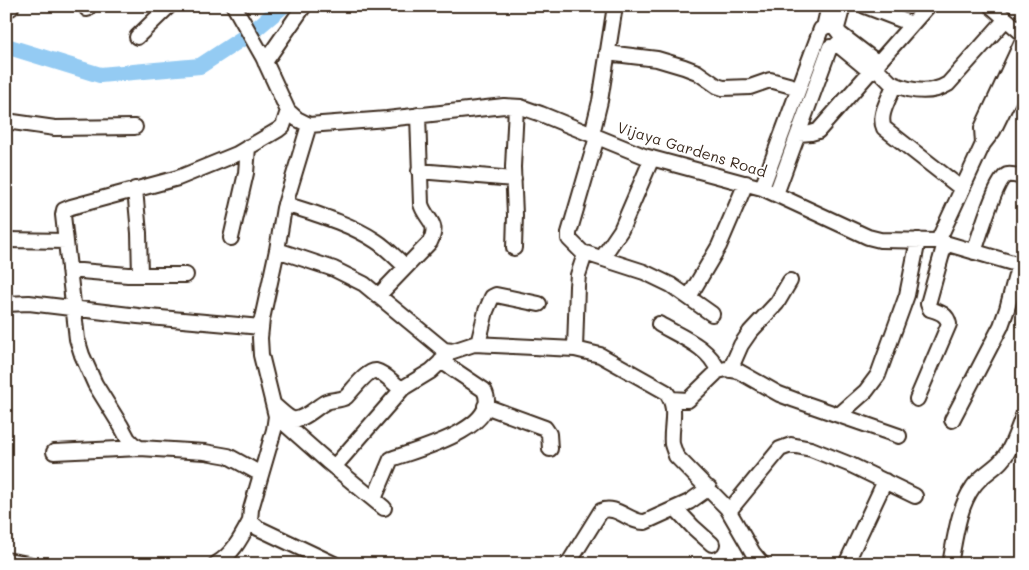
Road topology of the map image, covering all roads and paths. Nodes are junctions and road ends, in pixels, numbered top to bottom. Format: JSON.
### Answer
{"nodes":[{"id":1,"x":169,"y":6,"type":"edge"},
{"id":2,"x":234,"y":6,"type":"edge"},
{"id":3,"x":304,"y":6,"type":"edge"},
{"id":4,"x":615,"y":6,"type":"edge"},
{"id":5,"x":829,"y":6,"type":"edge"},
{"id":6,"x":843,"y":6,"type":"edge"},
{"id":7,"x":864,"y":6,"type":"edge"},
{"id":8,"x":928,"y":6,"type":"edge"},
{"id":9,"x":991,"y":6,"type":"edge"},
{"id":10,"x":1006,"y":20,"type":"junction"},
{"id":11,"x":912,"y":24,"type":"junction"},
{"id":12,"x":1023,"y":34,"type":"edge"},
{"id":13,"x":831,"y":36,"type":"junction"},
{"id":14,"x":136,"y":37,"type":"dead end"},
{"id":15,"x":1023,"y":40,"type":"edge"},
{"id":16,"x":607,"y":53,"type":"junction"},
{"id":17,"x":264,"y":60,"type":"junction"},
{"id":18,"x":874,"y":67,"type":"junction"},
{"id":19,"x":1023,"y":70,"type":"edge"},
{"id":20,"x":891,"y":83,"type":"junction"},
{"id":21,"x":799,"y":88,"type":"junction"},
{"id":22,"x":516,"y":107,"type":"junction"},
{"id":23,"x":288,"y":111,"type":"junction"},
{"id":24,"x":418,"y":115,"type":"junction"},
{"id":25,"x":13,"y":123,"type":"edge"},
{"id":26,"x":309,"y":126,"type":"junction"},
{"id":27,"x":135,"y":127,"type":"dead end"},
{"id":28,"x":798,"y":134,"type":"junction"},
{"id":29,"x":594,"y":136,"type":"junction"},
{"id":30,"x":983,"y":144,"type":"junction"},
{"id":31,"x":248,"y":147,"type":"junction"},
{"id":32,"x":652,"y":158,"type":"junction"},
{"id":33,"x":419,"y":171,"type":"junction"},
{"id":34,"x":1023,"y":177,"type":"edge"},
{"id":35,"x":514,"y":179,"type":"junction"},
{"id":36,"x":746,"y":183,"type":"junction"},
{"id":37,"x":762,"y":188,"type":"junction"},
{"id":38,"x":135,"y":189,"type":"junction"},
{"id":39,"x":962,"y":189,"type":"junction"},
{"id":40,"x":776,"y":194,"type":"junction"},
{"id":41,"x":285,"y":204,"type":"junction"},
{"id":42,"x":231,"y":238,"type":"dead end"},
{"id":43,"x":6,"y":240,"type":"edge"},
{"id":44,"x":918,"y":240,"type":"junction"},
{"id":45,"x":66,"y":241,"type":"junction"},
{"id":46,"x":942,"y":242,"type":"junction"},
{"id":47,"x":514,"y":248,"type":"dead end"},
{"id":48,"x":277,"y":250,"type":"junction"},
{"id":49,"x":582,"y":252,"type":"junction"},
{"id":50,"x":974,"y":252,"type":"junction"},
{"id":51,"x":602,"y":258,"type":"junction"},
{"id":52,"x":1021,"y":265,"type":"edge"},
{"id":53,"x":406,"y":267,"type":"junction"},
{"id":54,"x":69,"y":270,"type":"junction"},
{"id":55,"x":140,"y":275,"type":"junction"},
{"id":56,"x":186,"y":275,"type":"dead end"},
{"id":57,"x":790,"y":282,"type":"dead end"},
{"id":58,"x":378,"y":296,"type":"junction"},
{"id":59,"x":690,"y":297,"type":"junction"},
{"id":60,"x":6,"y":304,"type":"edge"},
{"id":61,"x":539,"y":304,"type":"dead end"},
{"id":62,"x":73,"y":308,"type":"junction"},
{"id":63,"x":712,"y":314,"type":"dead end"},
{"id":64,"x":659,"y":324,"type":"dead end"},
{"id":65,"x":262,"y":326,"type":"junction"},
{"id":66,"x":478,"y":344,"type":"junction"},
{"id":67,"x":575,"y":349,"type":"junction"},
{"id":68,"x":453,"y":351,"type":"junction"},
{"id":69,"x":441,"y":361,"type":"junction"},
{"id":70,"x":724,"y":370,"type":"junction"},
{"id":71,"x":403,"y":388,"type":"junction"},
{"id":72,"x":671,"y":399,"type":"junction"},
{"id":73,"x":917,"y":399,"type":"dead end"},
{"id":74,"x":485,"y":406,"type":"junction"},
{"id":75,"x":275,"y":411,"type":"junction"},
{"id":76,"x":839,"y":416,"type":"junction"},
{"id":77,"x":952,"y":420,"type":"dead end"},
{"id":78,"x":1021,"y":423,"type":"edge"},
{"id":79,"x":898,"y":436,"type":"dead end"},
{"id":80,"x":140,"y":448,"type":"junction"},
{"id":81,"x":550,"y":449,"type":"dead end"},
{"id":82,"x":54,"y":452,"type":"dead end"},
{"id":83,"x":334,"y":467,"type":"junction"},
{"id":84,"x":261,"y":474,"type":"junction"},
{"id":85,"x":885,"y":481,"type":"junction"},
{"id":86,"x":709,"y":488,"type":"junction"},
{"id":87,"x":915,"y":496,"type":"dead end"},
{"id":88,"x":676,"y":509,"type":"junction"},
{"id":89,"x":729,"y":511,"type":"junction"},
{"id":90,"x":250,"y":522,"type":"junction"},
{"id":91,"x":712,"y":544,"type":"dead end"},
{"id":92,"x":6,"y":560,"type":"edge"},
{"id":93,"x":850,"y":563,"type":"edge"},
{"id":94,"x":29,"y":564,"type":"edge"},
{"id":95,"x":216,"y":564,"type":"edge"},
{"id":96,"x":334,"y":564,"type":"edge"},
{"id":97,"x":568,"y":564,"type":"edge"},
{"id":98,"x":762,"y":564,"type":"edge"},
{"id":99,"x":950,"y":564,"type":"edge"}],
"edges":[{"from":1,"to":14,"type":"street"},
{"from":2,"to":17,"type":"street"},
{"from":3,"to":17,"type":"street"},
{"from":4,"to":16,"type":"street"},
{"from":5,"to":13,"type":"street"},
{"from":6,"to":13,"type":"street"},
{"from":7,"to":11,"type":"street"},
{"from":8,"to":11,"type":"street"},
{"from":9,"to":10,"type":"street"},
{"from":10,"to":12,"type":"street"},
{"from":10,"to":20,"type":"street"},
{"from":11,"to":18,"type":"street"},
{"from":13,"to":18,"type":"street"},
{"from":13,"to":21,"type":"street"},
{"from":13,"to":28,"type":"street"},
{"from":15,"to":30,"type":"street"},
{"from":16,"to":21,"type":"street"},
{"from":16,"to":29,"type":"street"},
{"from":17,"to":23,"type":"street"},
{"from":18,"to":20,"type":"street"},
{"from":18,"to":28,"type":"street"},
{"from":19,"to":30,"type":"street"},
{"from":20,"to":39,"type":"street"},
{"from":21,"to":37,"type":"street"},
{"from":22,"to":24,"type":"street","name":"Vijaya Gardens Road"},
{"from":22,"to":29,"type":"street","name":"Vijaya Gardens Road"},
{"from":22,"to":35,"type":"street"},
{"from":23,"to":26,"type":"street"},
{"from":23,"to":31,"type":"street"},
{"from":24,"to":26,"type":"street","name":"Vijaya Gardens Road"},
{"from":24,"to":33,"type":"street"},
{"from":25,"to":27,"type":"street"},
{"from":26,"to":41,"type":"street"},
{"from":28,"to":40,"type":"street"},
{"from":29,"to":32,"type":"street","name":"Vijaya Gardens Road"},
{"from":29,"to":49,"type":"street"},
{"from":30,"to":39,"type":"street"},
{"from":31,"to":38,"type":"street"},
{"from":31,"to":42,"type":"street"},
{"from":32,"to":36,"type":"street","name":"Vijaya Gardens Road"},
{"from":32,"to":51,"type":"street"},
{"from":33,"to":35,"type":"street"},
{"from":33,"to":53,"type":"street"},
{"from":34,"to":50,"type":"street"},
{"from":35,"to":47,"type":"street"},
{"from":36,"to":37,"type":"street","name":"Vijaya Gardens Road"},
{"from":36,"to":59,"type":"street"},
{"from":37,"to":40,"type":"street","name":"Vijaya Gardens Road"},
{"from":38,"to":45,"type":"street"},
{"from":38,"to":55,"type":"street"},
{"from":39,"to":46,"type":"street"},
{"from":40,"to":44,"type":"street","name":"Vijaya Gardens Road"},
{"from":41,"to":48,"type":"street"},
{"from":41,"to":53,"type":"street"},
{"from":43,"to":45,"type":"street"},
{"from":44,"to":46,"type":"street","name":"Vijaya Gardens Road"},
{"from":44,"to":76,"type":"street"},
{"from":45,"to":54,"type":"street"},
{"from":46,"to":50,"type":"street","name":"Vijaya Gardens Road"},
{"from":46,"to":73,"type":"street"},
{"from":48,"to":58,"type":"street"},
{"from":48,"to":65,"type":"street"},
{"from":49,"to":51,"type":"street"},
{"from":49,"to":67,"type":"street"},
{"from":50,"to":52,"type":"street","name":"Vijaya Gardens Road"},
{"from":51,"to":59,"type":"street"},
{"from":52,"to":77,"type":"street"},
{"from":53,"to":58,"type":"street"},
{"from":54,"to":55,"type":"street"},
{"from":54,"to":62,"type":"street"},
{"from":55,"to":56,"type":"street"},
{"from":57,"to":70,"type":"street"},
{"from":58,"to":68,"type":"street"},
{"from":59,"to":63,"type":"street"},
{"from":60,"to":62,"type":"street"},
{"from":61,"to":66,"type":"street"},
{"from":62,"to":65,"type":"street"},
{"from":62,"to":80,"type":"street"},
{"from":64,"to":70,"type":"street"},
{"from":65,"to":75,"type":"street"},
{"from":66,"to":67,"type":"street"},
{"from":66,"to":68,"type":"street"},
{"from":67,"to":72,"type":"street"},
{"from":68,"to":69,"type":"street"},
{"from":69,"to":71,"type":"street"},
{"from":69,"to":74,"type":"street"},
{"from":70,"to":72,"type":"street"},
{"from":70,"to":76,"type":"street"},
{"from":71,"to":75,"type":"street"},
{"from":71,"to":83,"type":"street"},
{"from":72,"to":86,"type":"street"},
{"from":74,"to":81,"type":"street"},
{"from":74,"to":83,"type":"street"},
{"from":75,"to":83,"type":"street"},
{"from":75,"to":84,"type":"street"},
{"from":76,"to":79,"type":"street"},
{"from":78,"to":99,"type":"street"},
{"from":80,"to":82,"type":"street"},
{"from":80,"to":84,"type":"street"},
{"from":84,"to":90,"type":"street"},
{"from":85,"to":87,"type":"street"},
{"from":85,"to":89,"type":"street"},
{"from":85,"to":93,"type":"street"},
{"from":86,"to":88,"type":"street"},
{"from":86,"to":89,"type":"street"},
{"from":88,"to":91,"type":"street"},
{"from":88,"to":97,"type":"street"},
{"from":89,"to":98,"type":"street"},
{"from":90,"to":95,"type":"street"},
{"from":90,"to":96,"type":"street"},
{"from":92,"to":94,"type":"street"}]}
